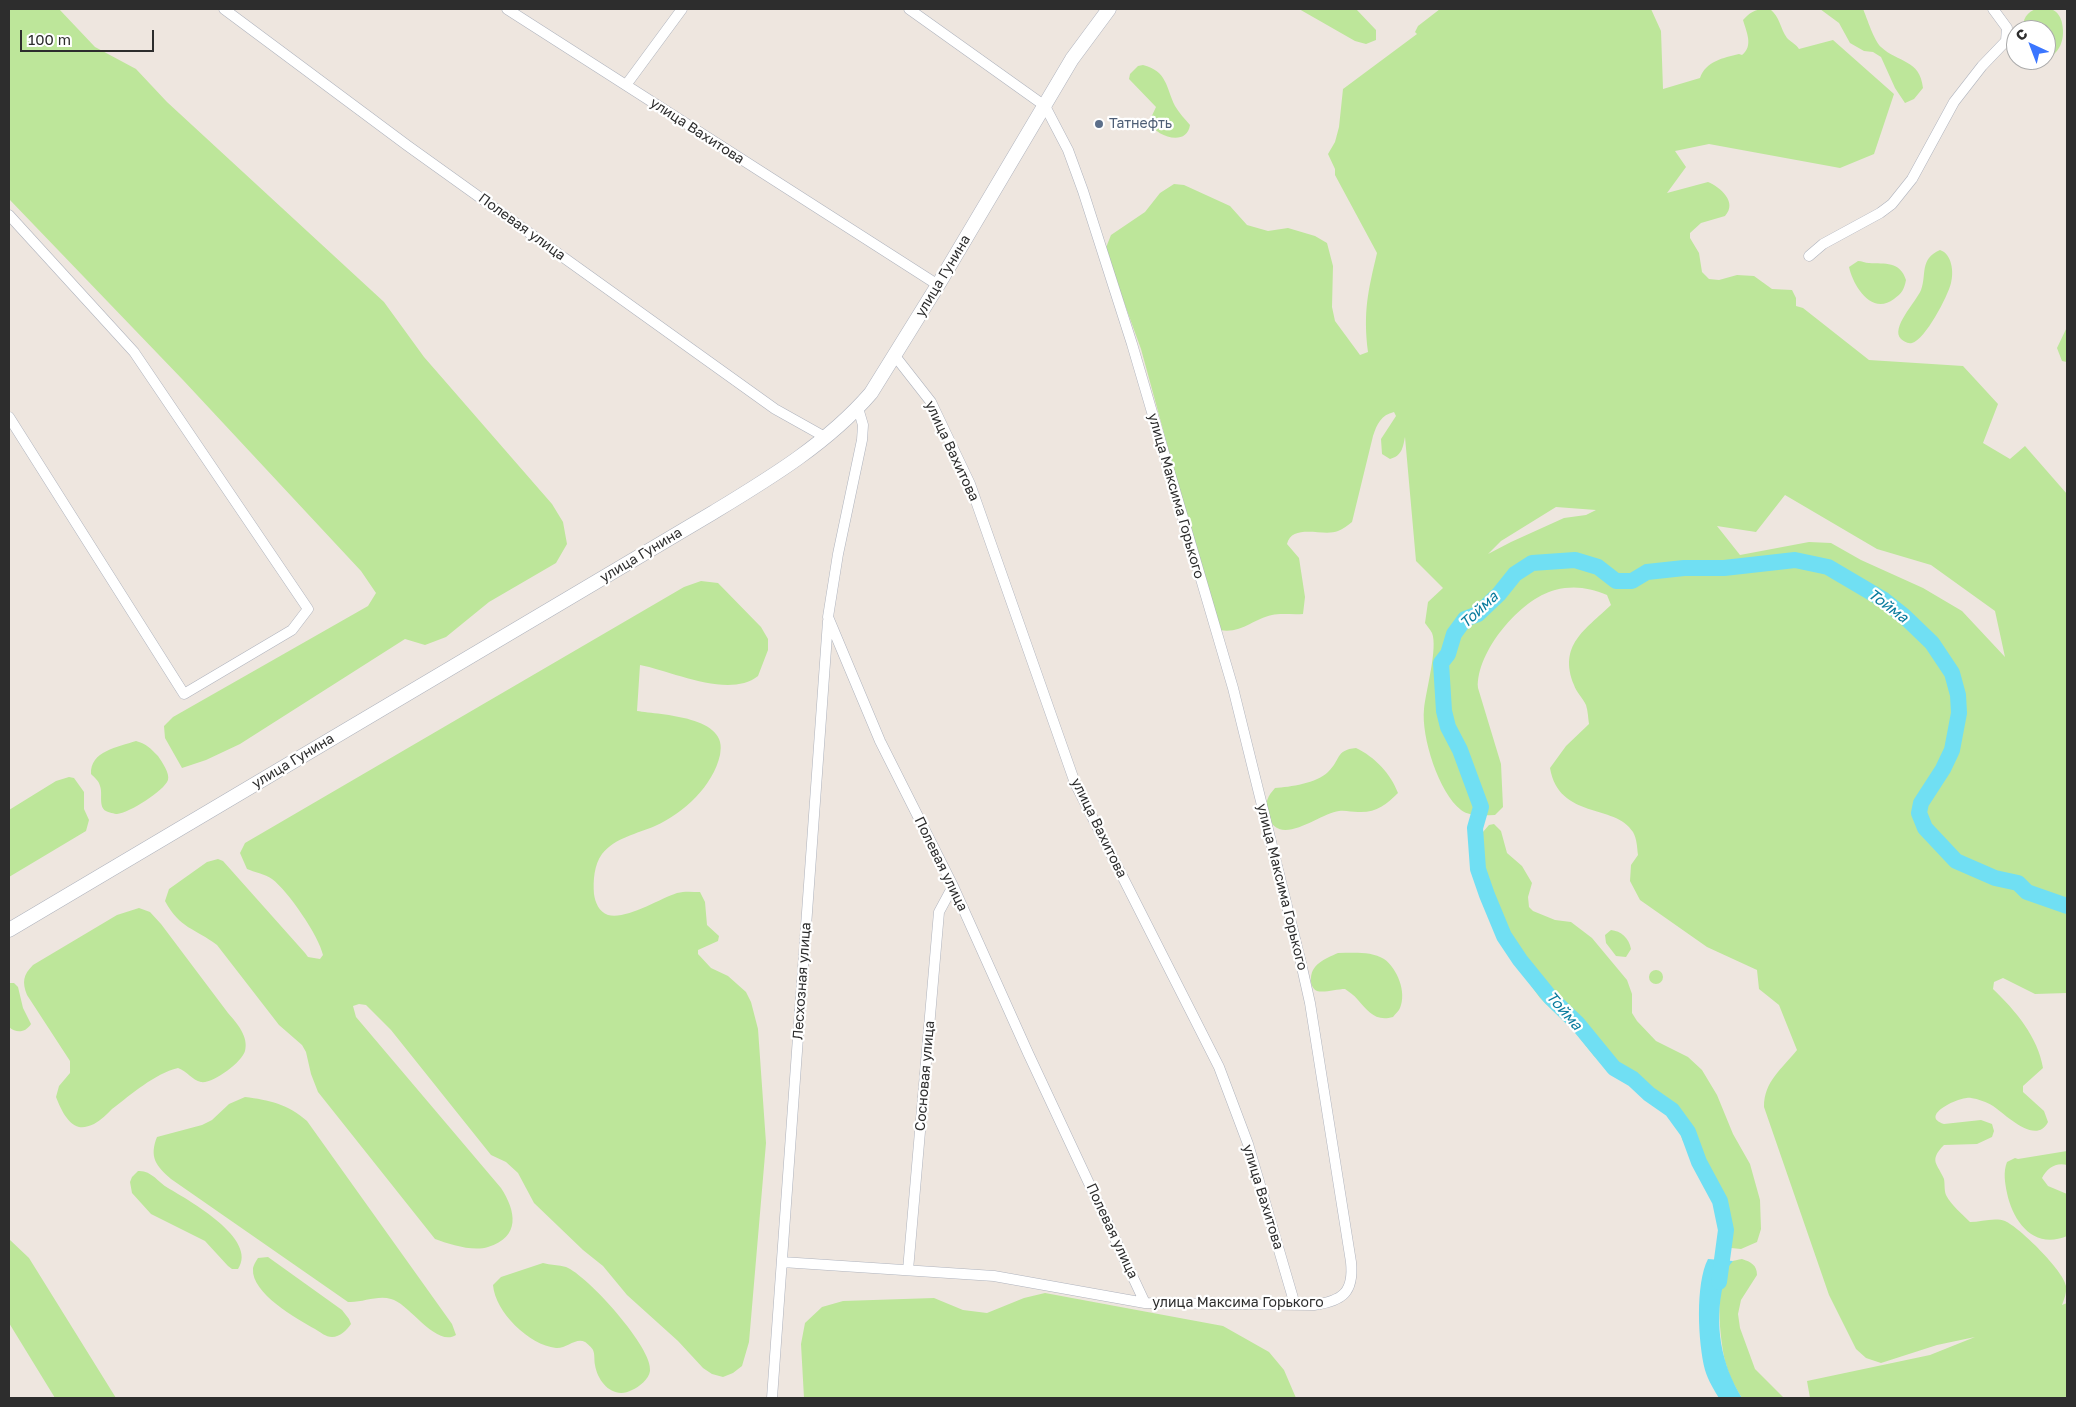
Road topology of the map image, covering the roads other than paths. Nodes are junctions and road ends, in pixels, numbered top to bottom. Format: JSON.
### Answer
{"nodes":[{"id":1,"x":224,"y":9,"type":"edge"},
{"id":2,"x":507,"y":9,"type":"edge"},
{"id":3,"x":682,"y":9,"type":"edge"},
{"id":4,"x":909,"y":9,"type":"edge"},
{"id":5,"x":1109,"y":9,"type":"edge"},
{"id":6,"x":1993,"y":9,"type":"edge"},
{"id":7,"x":626,"y":85,"type":"junction"},
{"id":8,"x":1045,"y":106,"type":"junction"},
{"id":9,"x":9,"y":215,"type":"edge"},
{"id":10,"x":1809,"y":256,"type":"dead end"},
{"id":11,"x":938,"y":286,"type":"junction"},
{"id":12,"x":895,"y":356,"type":"junction"},
{"id":13,"x":858,"y":408,"type":"junction"},
{"id":14,"x":9,"y":417,"type":"edge"},
{"id":15,"x":825,"y":438,"type":"junction"},
{"id":16,"x":828,"y":617,"type":"junction"},
{"id":17,"x":953,"y":886,"type":"junction"},
{"id":18,"x":9,"y":930,"type":"edge"},
{"id":19,"x":782,"y":1262,"type":"junction"},
{"id":20,"x":908,"y":1270,"type":"junction"},
{"id":21,"x":1146,"y":1303,"type":"junction"},
{"id":22,"x":1295,"y":1305,"type":"junction"},
{"id":23,"x":772,"y":1398,"type":"edge"}],
"edges":[{"from":1,"to":15,"type":"street","name":"Полевая улица"},
{"from":2,"to":7,"type":"street","name":"улица Вахитова"},
{"from":3,"to":7,"type":"street"},
{"from":4,"to":8,"type":"street","name":"улица Максима Горького"},
{"from":5,"to":8,"type":"main road","name":"улица Гунина"},
{"from":6,"to":10,"type":"street"},
{"from":7,"to":11,"type":"street","name":"улица Вахитова"},
{"from":8,"to":11,"type":"main road","name":"улица Гунина"},
{"from":8,"to":22,"type":"street","name":"улица Максима Горького"},
{"from":9,"to":14,"type":"street"},
{"from":11,"to":12,"type":"main road","name":"улица Гунина"},
{"from":12,"to":13,"type":"main road","name":"улица Гунина"},
{"from":12,"to":22,"type":"street","name":"улица Вахитова"},
{"from":13,"to":15,"type":"main road","name":"улица Гунина"},
{"from":13,"to":16,"type":"street"},
{"from":15,"to":18,"type":"main road","name":"улица Гунина"},
{"from":16,"to":17,"type":"street","name":"Полевая улица"},
{"from":16,"to":19,"type":"street","name":"Лесхозная улица"},
{"from":17,"to":20,"type":"street","name":"Сосновая улица"},
{"from":17,"to":21,"type":"street","name":"Полевая улица"},
{"from":19,"to":20,"type":"street","name":"улица Максима Горького"},
{"from":19,"to":23,"type":"street","name":"Лесхозная улица"},
{"from":20,"to":21,"type":"street","name":"улица Максима Горького"},
{"from":21,"to":22,"type":"street","name":"улица Максима Горького"}]}
